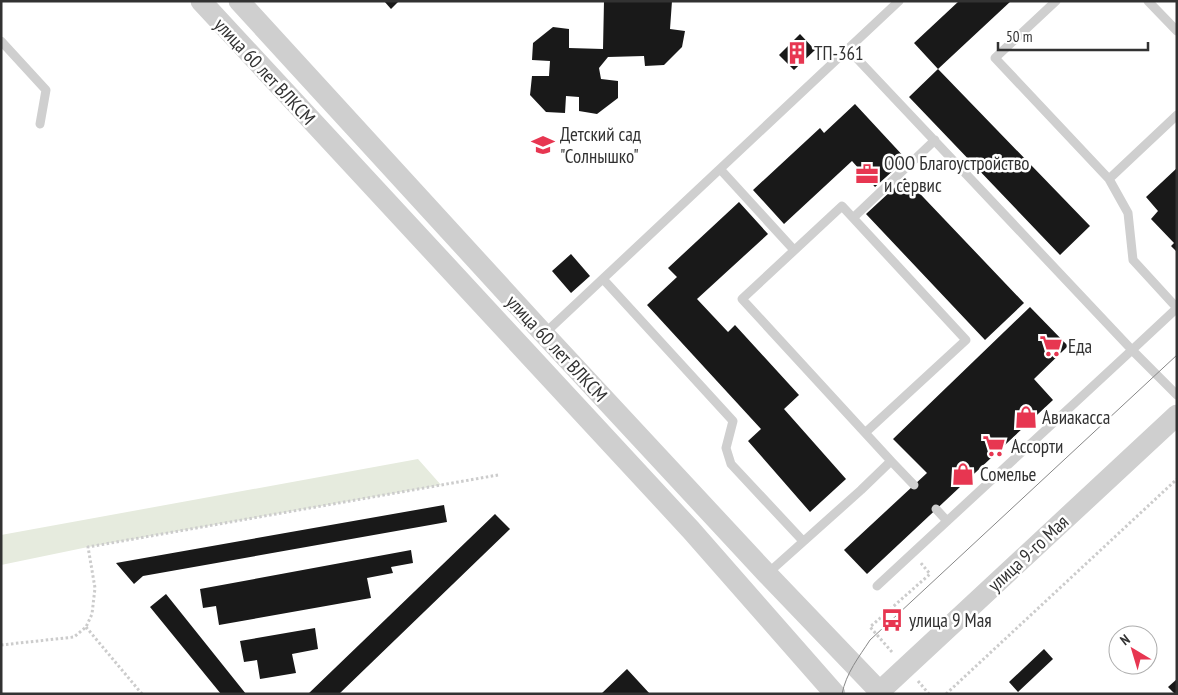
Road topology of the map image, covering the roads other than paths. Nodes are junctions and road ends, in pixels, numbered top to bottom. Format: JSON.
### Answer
{"nodes":[{"id":1,"x":201,"y":1,"type":"edge"},
{"id":2,"x":239,"y":1,"type":"edge"},
{"id":3,"x":899,"y":1,"type":"edge"},
{"id":4,"x":1056,"y":1,"type":"edge"},
{"id":5,"x":1148,"y":1,"type":"edge"},
{"id":6,"x":1175,"y":25,"type":"edge"},
{"id":7,"x":1,"y":41,"type":"edge"},
{"id":8,"x":848,"y":49,"type":"junction"},
{"id":9,"x":1177,"y":115,"type":"edge"},
{"id":10,"x":40,"y":124,"type":"dead end"},
{"id":11,"x":935,"y":140,"type":"junction"},
{"id":12,"x":720,"y":169,"type":"junction"},
{"id":13,"x":1109,"y":179,"type":"junction"},
{"id":14,"x":853,"y":218,"type":"junction"},
{"id":15,"x":794,"y":250,"type":"junction"},
{"id":16,"x":603,"y":279,"type":"junction"},
{"id":17,"x":544,"y":334,"type":"junction"},
{"id":18,"x":1132,"y":350,"type":"junction"},
{"id":19,"x":1177,"y":395,"type":"edge"},
{"id":20,"x":1177,"y":415,"type":"edge"},
{"id":21,"x":866,"y":432,"type":"junction"},
{"id":22,"x":891,"y":460,"type":"junction"},
{"id":23,"x":914,"y":485,"type":"dead end"},
{"id":24,"x":936,"y":509,"type":"dead end"},
{"id":25,"x":947,"y":521,"type":"junction"},
{"id":26,"x":803,"y":542,"type":"junction"},
{"id":27,"x":767,"y":574,"type":"junction"},
{"id":28,"x":878,"y":586,"type":"dead end"},
{"id":29,"x":879,"y":693,"type":"edge"},
{"id":30,"x":836,"y":694,"type":"edge"}],
"edges":[{"from":1,"to":30,"type":"street","name":"улица 60 лет ВЛКСМ"},
{"from":2,"to":17,"type":"street","name":"улица 60 лет ВЛКСМ"},
{"from":3,"to":8,"type":"lane"},
{"from":4,"to":13,"type":"lane"},
{"from":5,"to":6,"type":"lane"},
{"from":7,"to":10,"type":"lane"},
{"from":8,"to":11,"type":"lane"},
{"from":8,"to":12,"type":"lane"},
{"from":9,"to":13,"type":"lane"},
{"from":11,"to":14,"type":"lane"},
{"from":11,"to":18,"type":"lane"},
{"from":12,"to":15,"type":"lane"},
{"from":12,"to":16,"type":"lane"},
{"from":13,"to":18,"type":"lane"},
{"from":14,"to":15,"type":"lane"},
{"from":14,"to":21,"type":"lane"},
{"from":15,"to":21,"type":"lane"},
{"from":16,"to":17,"type":"lane"},
{"from":16,"to":26,"type":"lane"},
{"from":17,"to":27,"type":"street","name":"улица 60 лет ВЛКСМ"},
{"from":18,"to":19,"type":"lane"},
{"from":18,"to":25,"type":"lane"},
{"from":20,"to":29,"type":"street","name":"улица 9-го Мая"},
{"from":21,"to":22,"type":"lane"},
{"from":22,"to":23,"type":"lane"},
{"from":22,"to":26,"type":"lane"},
{"from":24,"to":25,"type":"lane"},
{"from":25,"to":28,"type":"lane"},
{"from":26,"to":27,"type":"lane"},
{"from":27,"to":29,"type":"street","name":"улица 60 лет ВЛКСМ"}]}
